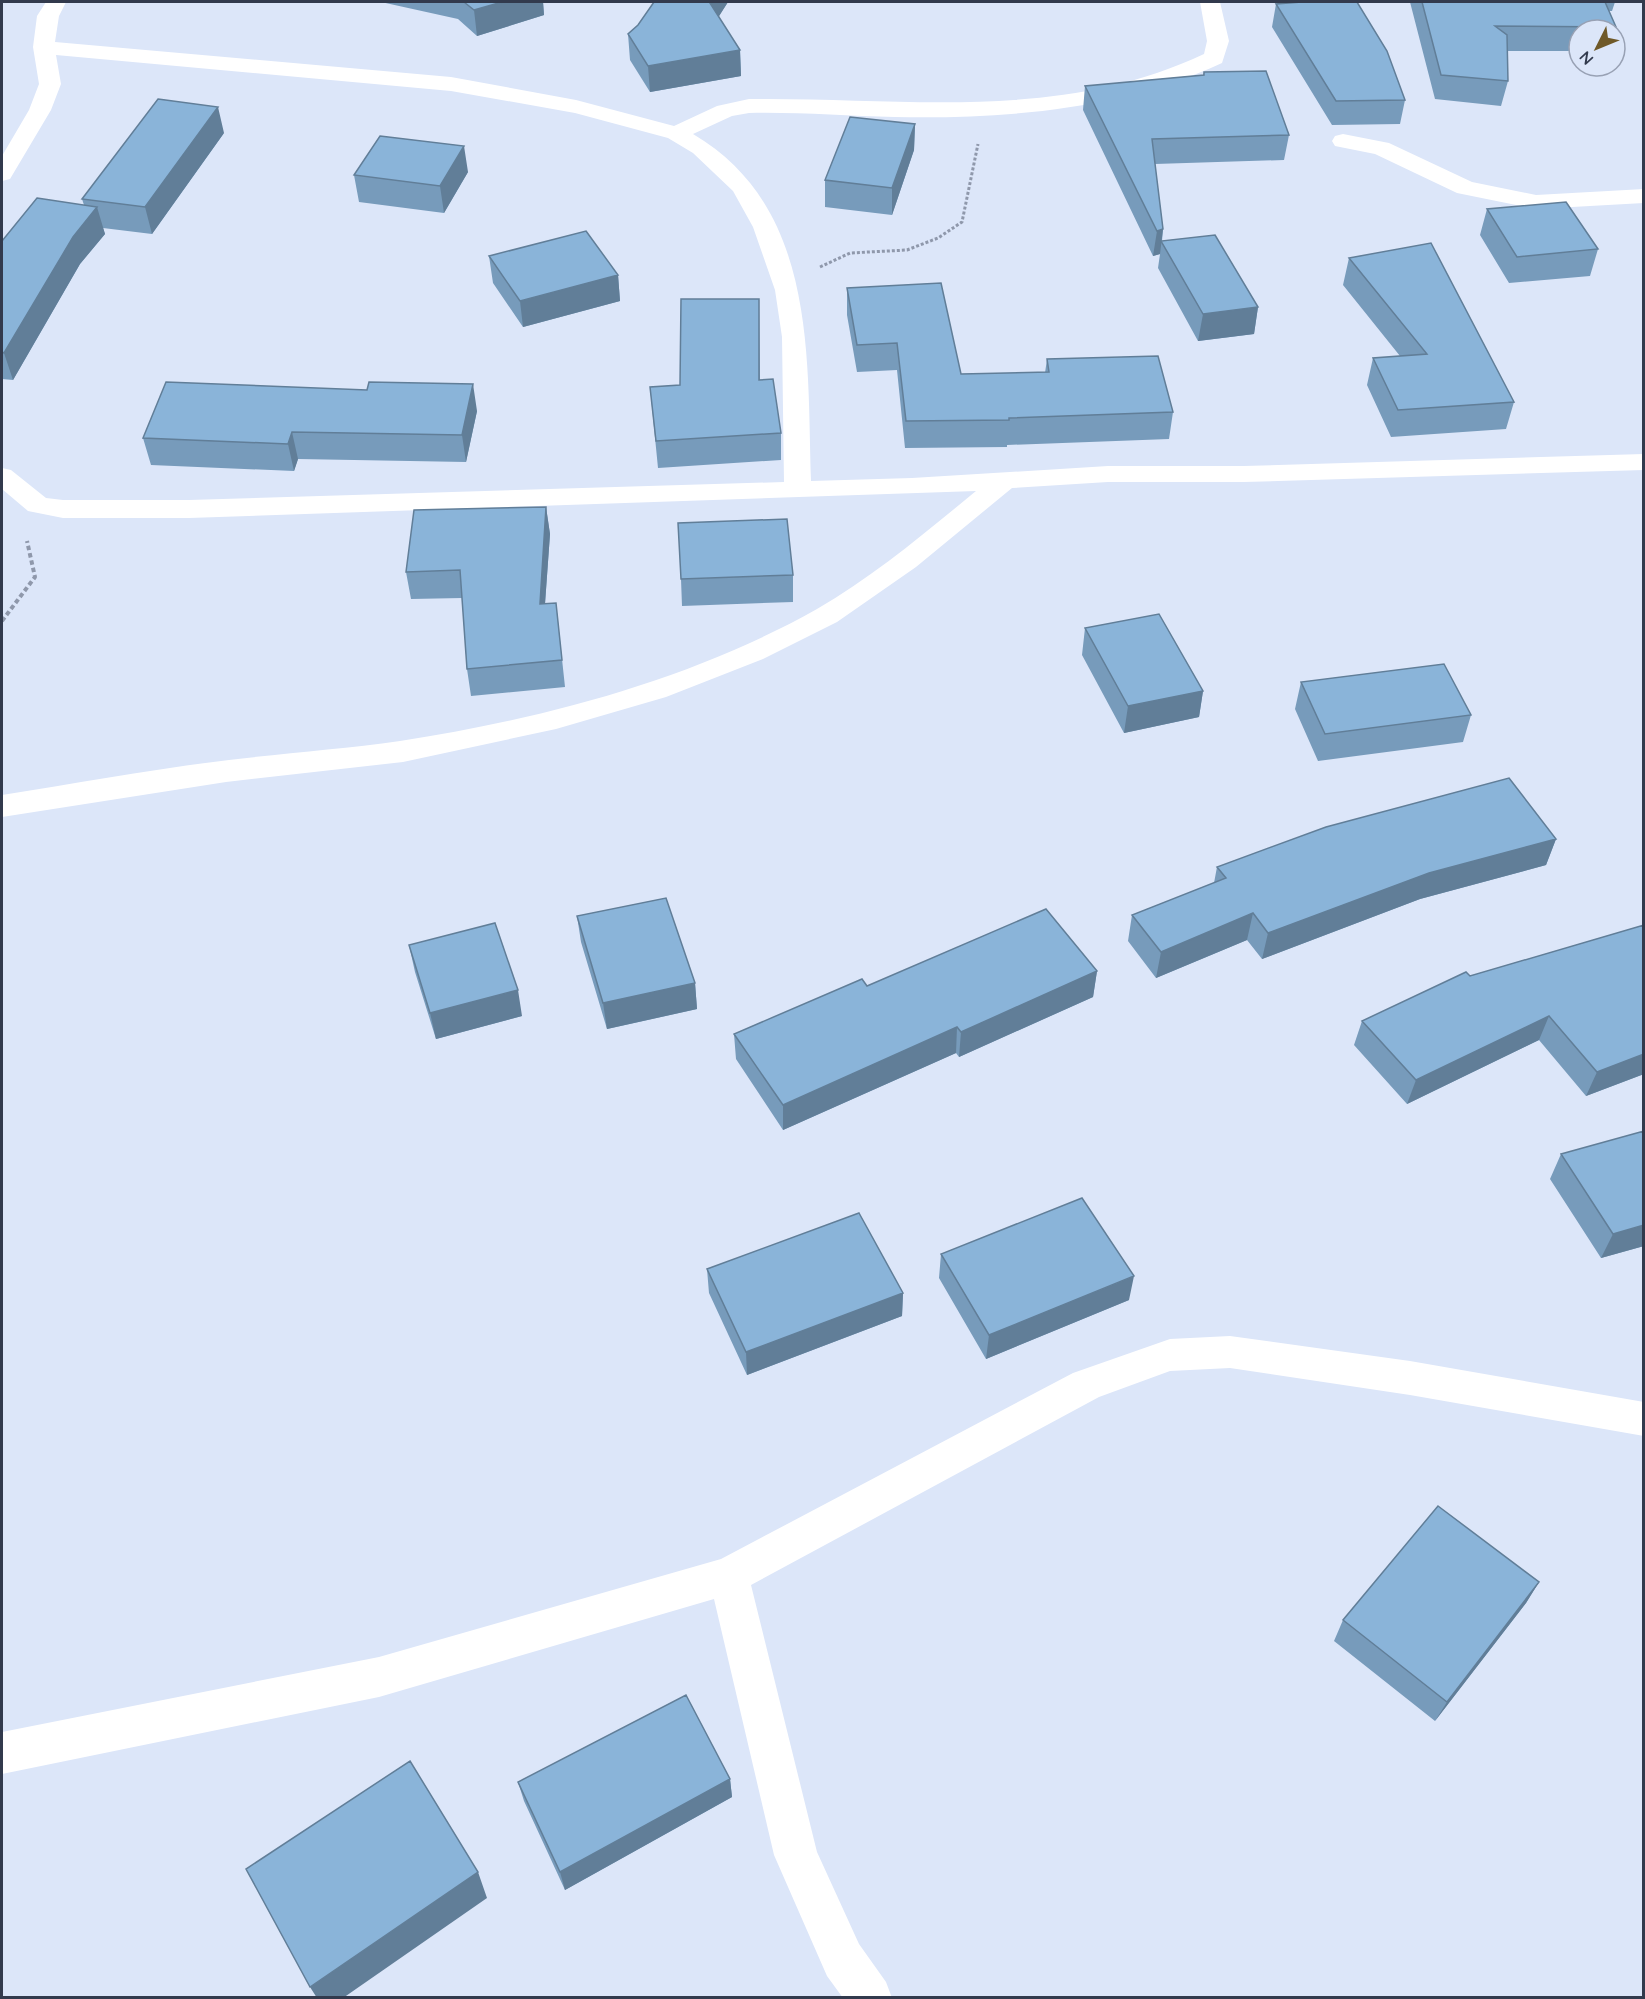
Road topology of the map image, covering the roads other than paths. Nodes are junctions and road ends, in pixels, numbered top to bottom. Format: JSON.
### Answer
{"nodes":[{"id":1,"x":56,"y":2,"type":"edge"},
{"id":2,"x":1210,"y":2,"type":"edge"},
{"id":3,"x":44,"y":47,"type":"junction"},
{"id":4,"x":676,"y":133,"type":"junction"},
{"id":5,"x":1343,"y":141,"type":"dead end"},
{"id":6,"x":2,"y":174,"type":"edge"},
{"id":7,"x":1644,"y":196,"type":"edge"},
{"id":8,"x":1644,"y":462,"type":"edge"},
{"id":9,"x":2,"y":476,"type":"edge"},
{"id":10,"x":1005,"y":480,"type":"junction"},
{"id":11,"x":798,"y":489,"type":"junction"},
{"id":12,"x":2,"y":807,"type":"edge"},
{"id":13,"x":1644,"y":1419,"type":"edge"},
{"id":14,"x":729,"y":1576,"type":"junction"},
{"id":15,"x":2,"y":1753,"type":"edge"},
{"id":16,"x":870,"y":1998,"type":"edge"}],
"edges":[{"from":1,"to":3,"type":"street"},
{"from":2,"to":4,"type":"street"},
{"from":3,"to":4,"type":"street"},
{"from":3,"to":6,"type":"street"},
{"from":4,"to":11,"type":"street"},
{"from":5,"to":7,"type":"street"},
{"from":8,"to":10,"type":"street"},
{"from":9,"to":11,"type":"street"},
{"from":10,"to":11,"type":"street"},
{"from":10,"to":12,"type":"street"},
{"from":13,"to":14,"type":"street"},
{"from":14,"to":15,"type":"street"},
{"from":14,"to":16,"type":"street"}]}
